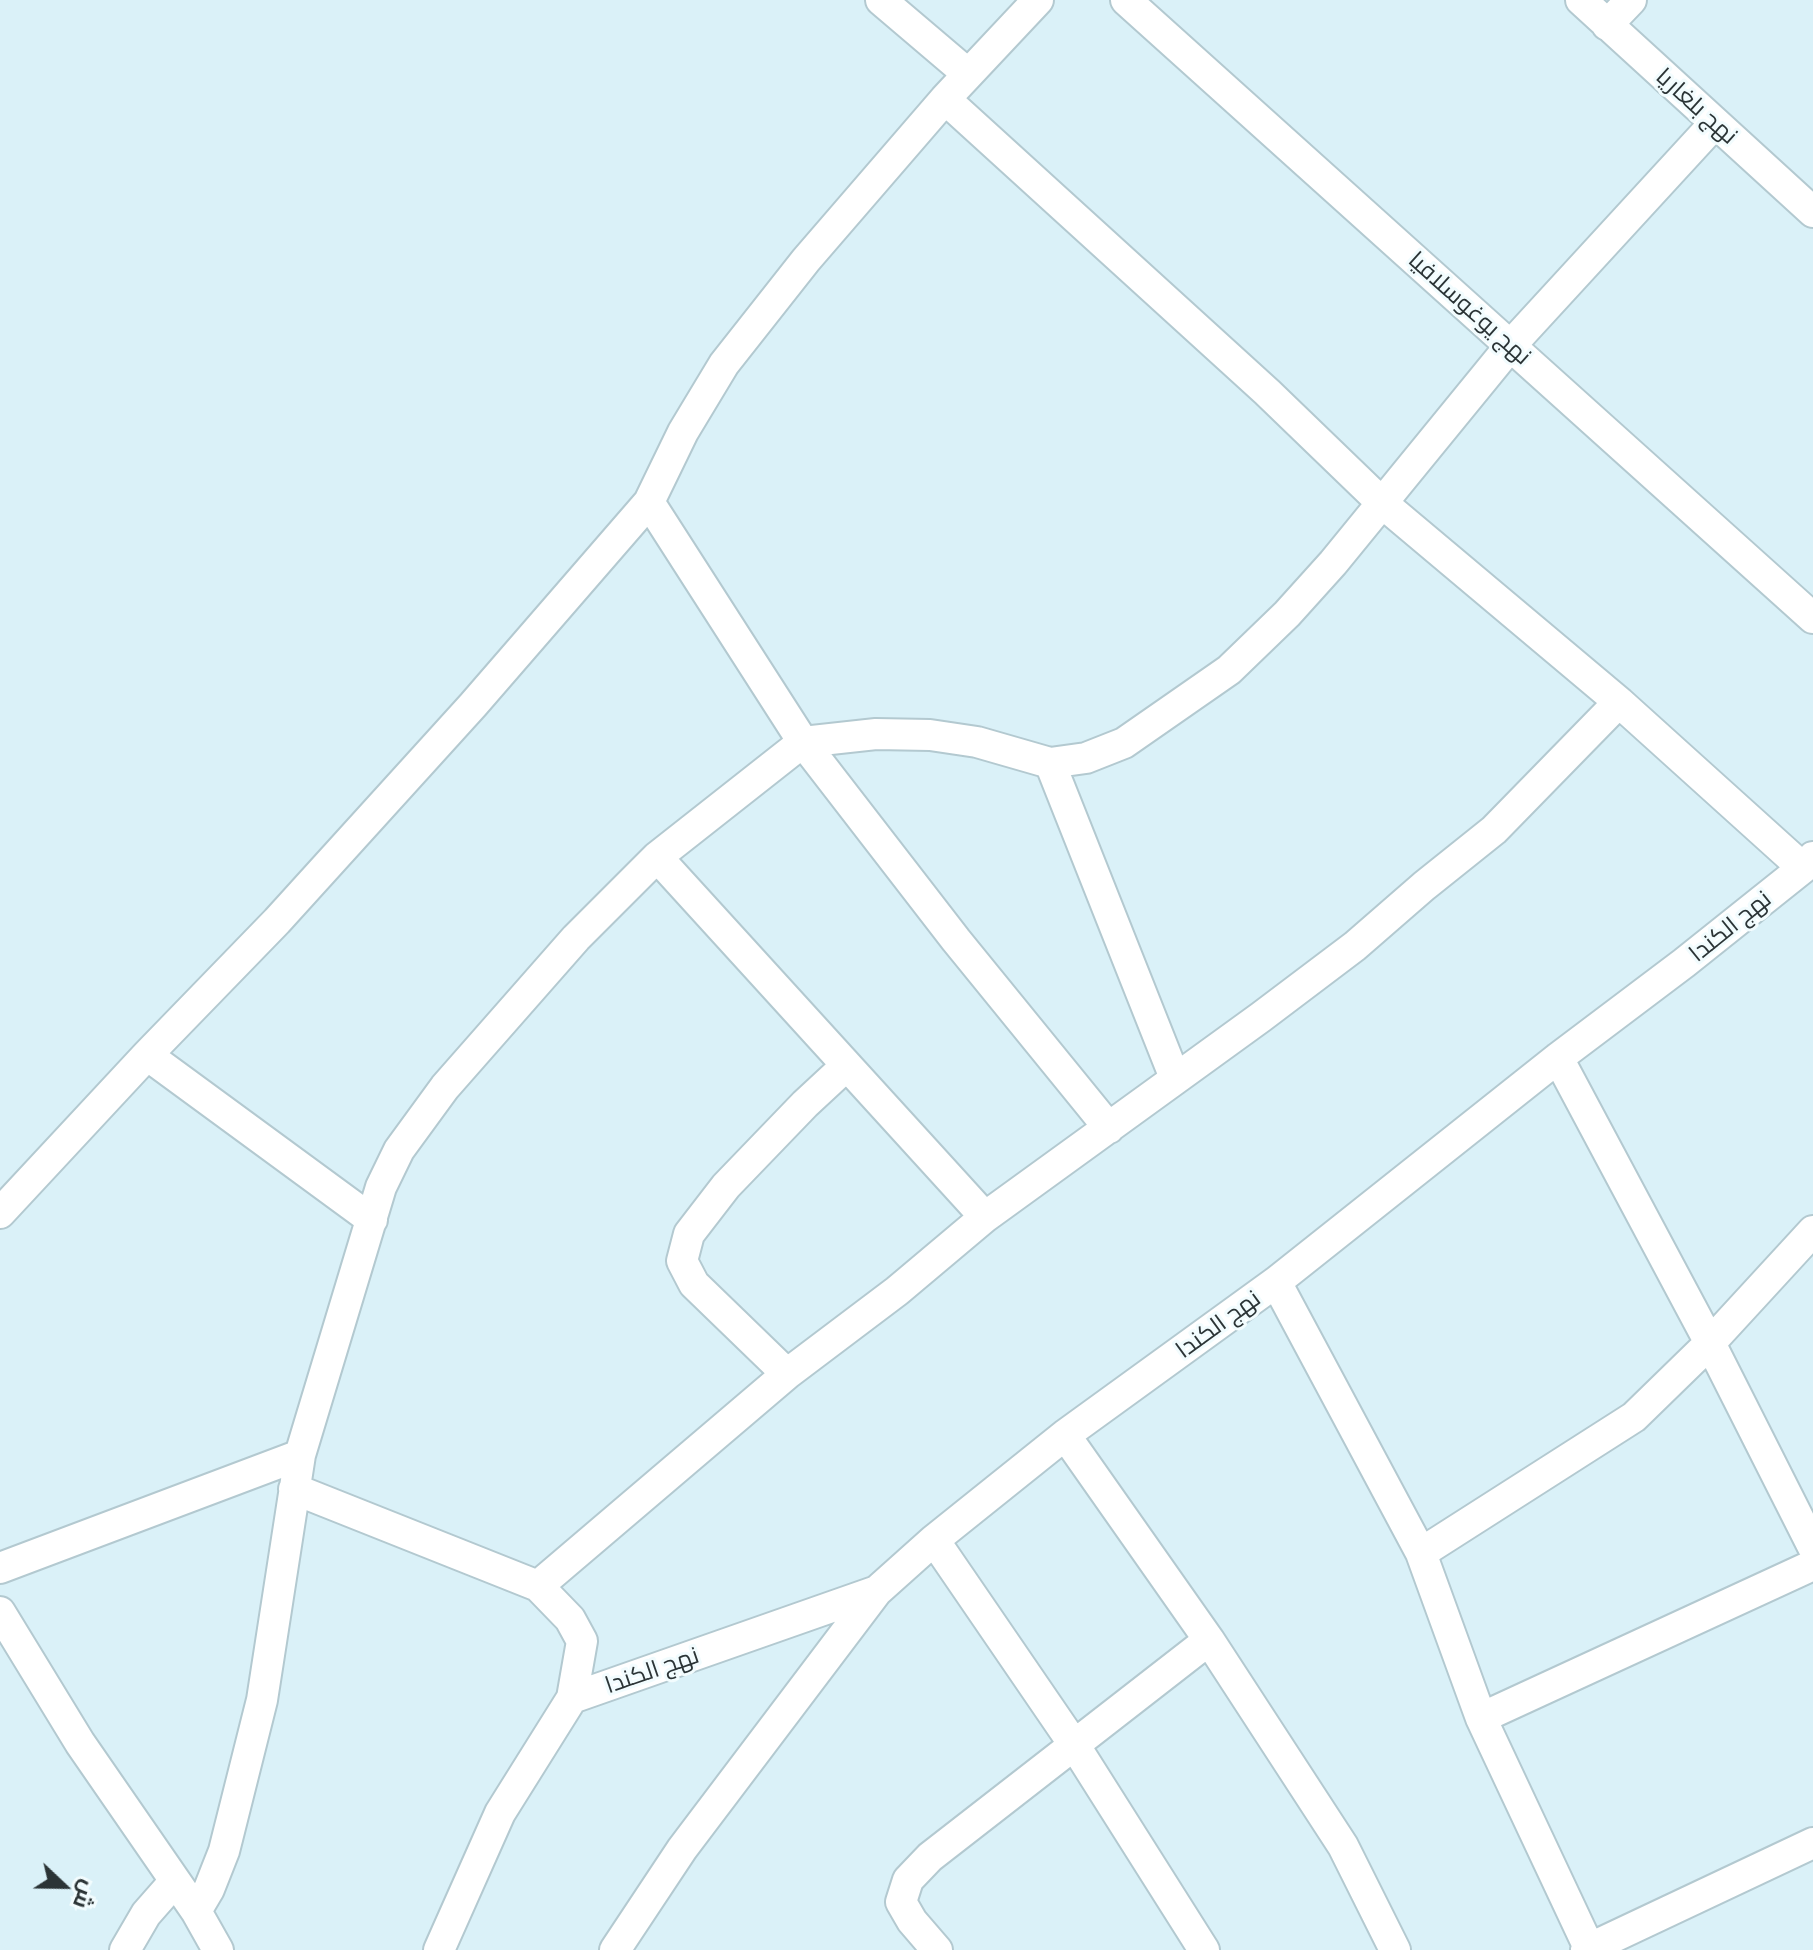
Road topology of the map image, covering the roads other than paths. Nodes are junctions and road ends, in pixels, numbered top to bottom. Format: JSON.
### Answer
{"nodes":[{"id":1,"x":881,"y":0,"type":"edge"},
{"id":2,"x":1038,"y":0,"type":"edge"},
{"id":3,"x":1126,"y":0,"type":"edge"},
{"id":4,"x":1581,"y":0,"type":"edge"},
{"id":5,"x":1631,"y":0,"type":"edge"},
{"id":6,"x":1607,"y":25,"type":"junction"},
{"id":7,"x":968,"y":74,"type":"junction"},
{"id":8,"x":945,"y":99,"type":"junction"},
{"id":9,"x":1715,"y":123,"type":"junction"},
{"id":10,"x":1813,"y":212,"type":"edge"},
{"id":11,"x":1511,"y":345,"type":"junction"},
{"id":12,"x":649,"y":502,"type":"junction"},
{"id":13,"x":1381,"y":502,"type":"junction"},
{"id":14,"x":1813,"y":618,"type":"edge"},
{"id":15,"x":1619,"y":702,"type":"junction"},
{"id":16,"x":803,"y":742,"type":"junction"},
{"id":17,"x":1050,"y":763,"type":"junction"},
{"id":18,"x":657,"y":857,"type":"junction"},
{"id":19,"x":1808,"y":862,"type":"edge"},
{"id":20,"x":147,"y":1055,"type":"junction"},
{"id":21,"x":1558,"y":1058,"type":"junction"},
{"id":22,"x":846,"y":1066,"type":"junction"},
{"id":23,"x":1175,"y":1078,"type":"junction"},
{"id":24,"x":1109,"y":1128,"type":"junction"},
{"id":25,"x":0,"y":1213,"type":"edge"},
{"id":26,"x":985,"y":1217,"type":"junction"},
{"id":27,"x":372,"y":1220,"type":"junction"},
{"id":28,"x":1813,"y":1231,"type":"edge"},
{"id":29,"x":1276,"y":1282,"type":"junction"},
{"id":30,"x":1710,"y":1343,"type":"junction"},
{"id":31,"x":787,"y":1374,"type":"junction"},
{"id":32,"x":1065,"y":1435,"type":"junction"},
{"id":33,"x":300,"y":1455,"type":"junction"},
{"id":34,"x":294,"y":1489,"type":"junction"},
{"id":35,"x":934,"y":1540,"type":"junction"},
{"id":36,"x":1813,"y":1547,"type":"edge"},
{"id":37,"x":1421,"y":1553,"type":"junction"},
{"id":38,"x":1813,"y":1565,"type":"edge"},
{"id":39,"x":0,"y":1568,"type":"edge"},
{"id":40,"x":538,"y":1586,"type":"junction"},
{"id":41,"x":877,"y":1591,"type":"junction"},
{"id":42,"x":0,"y":1612,"type":"edge"},
{"id":43,"x":1209,"y":1640,"type":"junction"},
{"id":44,"x":572,"y":1698,"type":"junction"},
{"id":45,"x":1481,"y":1718,"type":"junction"},
{"id":46,"x":1075,"y":1746,"type":"junction"},
{"id":47,"x":1813,"y":1843,"type":"edge"},
{"id":48,"x":175,"y":1881,"type":"junction"},
{"id":49,"x":196,"y":1911,"type":"junction"},
{"id":50,"x":125,"y":1950,"type":"edge"},
{"id":51,"x":218,"y":1950,"type":"edge"},
{"id":52,"x":439,"y":1950,"type":"edge"},
{"id":53,"x":615,"y":1950,"type":"edge"},
{"id":54,"x":937,"y":1950,"type":"edge"},
{"id":55,"x":1204,"y":1950,"type":"edge"},
{"id":56,"x":1395,"y":1950,"type":"edge"},
{"id":57,"x":1588,"y":1950,"type":"edge"}],
"edges":[{"from":1,"to":7,"type":"street"},
{"from":2,"to":7,"type":"street"},
{"from":3,"to":11,"type":"street","name":"نهج يوغوسلافيا"},
{"from":4,"to":6,"type":"street","name":"نهج بلغاريا"},
{"from":5,"to":6,"type":"street"},
{"from":6,"to":9,"type":"street","name":"نهج بلغاريا"},
{"from":7,"to":8,"type":"street"},
{"from":8,"to":12,"type":"street"},
{"from":8,"to":13,"type":"street"},
{"from":9,"to":10,"type":"street","name":"نهج بلغاريا"},
{"from":9,"to":11,"type":"street"},
{"from":11,"to":13,"type":"street"},
{"from":11,"to":14,"type":"street","name":"نهج يوغوسلافيا"},
{"from":12,"to":16,"type":"street"},
{"from":12,"to":20,"type":"street"},
{"from":13,"to":15,"type":"street"},
{"from":13,"to":17,"type":"street"},
{"from":15,"to":19,"type":"street"},
{"from":15,"to":23,"type":"street"},
{"from":16,"to":17,"type":"street"},
{"from":16,"to":18,"type":"street"},
{"from":16,"to":24,"type":"street"},
{"from":17,"to":23,"type":"street"},
{"from":18,"to":22,"type":"street"},
{"from":18,"to":27,"type":"street"},
{"from":19,"to":21,"type":"street","name":"نهج الكندا"},
{"from":20,"to":25,"type":"street"},
{"from":20,"to":27,"type":"street"},
{"from":21,"to":29,"type":"street","name":"نهج الكندا"},
{"from":21,"to":30,"type":"street"},
{"from":22,"to":26,"type":"street"},
{"from":22,"to":31,"type":"street"},
{"from":23,"to":24,"type":"street"},
{"from":24,"to":26,"type":"street"},
{"from":26,"to":31,"type":"street"},
{"from":27,"to":33,"type":"street"},
{"from":28,"to":30,"type":"street"},
{"from":29,"to":32,"type":"street","name":"نهج الكندا"},
{"from":29,"to":37,"type":"street"},
{"from":30,"to":36,"type":"street"},
{"from":30,"to":37,"type":"street"},
{"from":31,"to":40,"type":"street"},
{"from":32,"to":35,"type":"street","name":"نهج الكندا"},
{"from":32,"to":43,"type":"street"},
{"from":33,"to":34,"type":"street"},
{"from":33,"to":39,"type":"street"},
{"from":34,"to":40,"type":"street"},
{"from":34,"to":49,"type":"street"},
{"from":35,"to":41,"type":"street","name":"نهج الكندا"},
{"from":35,"to":46,"type":"street"},
{"from":37,"to":45,"type":"street"},
{"from":38,"to":45,"type":"street"},
{"from":40,"to":44,"type":"street"},
{"from":41,"to":44,"type":"street","name":"نهج الكندا"},
{"from":41,"to":53,"type":"street"},
{"from":42,"to":48,"type":"street"},
{"from":43,"to":46,"type":"street"},
{"from":43,"to":56,"type":"street"},
{"from":44,"to":52,"type":"street"},
{"from":45,"to":57,"type":"street"},
{"from":46,"to":54,"type":"street"},
{"from":46,"to":55,"type":"street"},
{"from":47,"to":57,"type":"street"},
{"from":48,"to":49,"type":"street"},
{"from":48,"to":50,"type":"street"},
{"from":49,"to":51,"type":"street"}]}
